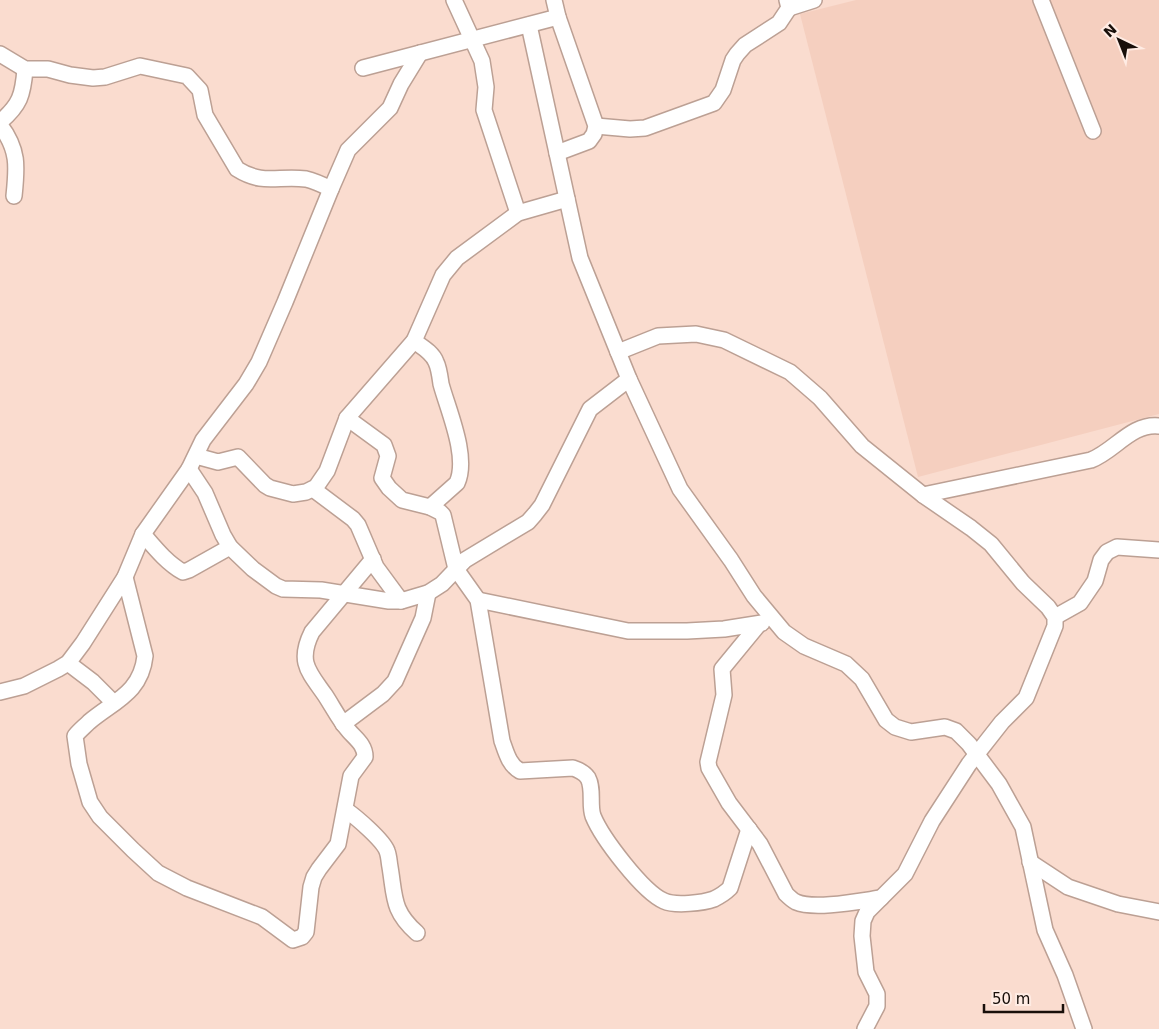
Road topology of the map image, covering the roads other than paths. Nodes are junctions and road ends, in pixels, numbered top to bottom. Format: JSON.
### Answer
{"nodes":[{"id":1,"x":454,"y":0,"type":"edge"},
{"id":2,"x":554,"y":0,"type":"edge"},
{"id":3,"x":814,"y":0,"type":"edge"},
{"id":4,"x":1041,"y":0,"type":"edge"},
{"id":5,"x":788,"y":4,"type":"edge"},
{"id":6,"x":558,"y":17,"type":"junction"},
{"id":7,"x":530,"y":25,"type":"junction"},
{"id":8,"x":472,"y":40,"type":"junction"},
{"id":9,"x":420,"y":53,"type":"junction"},
{"id":10,"x":0,"y":54,"type":"edge"},
{"id":11,"x":363,"y":68,"type":"dead end"},
{"id":12,"x":25,"y":69,"type":"junction"},
{"id":13,"x":0,"y":124,"type":"edge"},
{"id":14,"x":596,"y":126,"type":"junction"},
{"id":15,"x":1093,"y":130,"type":"dead end"},
{"id":16,"x":557,"y":153,"type":"junction"},
{"id":17,"x":331,"y":190,"type":"junction"},
{"id":18,"x":14,"y":196,"type":"dead end"},
{"id":19,"x":568,"y":199,"type":"junction"},
{"id":20,"x":518,"y":213,"type":"junction"},
{"id":21,"x":414,"y":341,"type":"junction"},
{"id":22,"x":618,"y":352,"type":"junction"},
{"id":23,"x":629,"y":379,"type":"junction"},
{"id":24,"x":347,"y":418,"type":"junction"},
{"id":25,"x":1159,"y":426,"type":"edge"},
{"id":26,"x":192,"y":463,"type":"junction"},
{"id":27,"x":313,"y":489,"type":"junction"},
{"id":28,"x":923,"y":495,"type":"junction"},
{"id":29,"x":430,"y":507,"type":"junction"},
{"id":30,"x":143,"y":534,"type":"junction"},
{"id":31,"x":230,"y":547,"type":"junction"},
{"id":32,"x":1159,"y":550,"type":"edge"},
{"id":33,"x":372,"y":559,"type":"junction"},
{"id":34,"x":456,"y":569,"type":"junction"},
{"id":35,"x":125,"y":577,"type":"junction"},
{"id":36,"x":428,"y":593,"type":"junction"},
{"id":37,"x":342,"y":594,"type":"junction"},
{"id":38,"x":478,"y":600,"type":"junction"},
{"id":39,"x":401,"y":601,"type":"junction"},
{"id":40,"x":1055,"y":617,"type":"junction"},
{"id":41,"x":766,"y":622,"type":"junction"},
{"id":42,"x":68,"y":663,"type":"junction"},
{"id":43,"x":0,"y":692,"type":"edge"},
{"id":44,"x":114,"y":703,"type":"junction"},
{"id":45,"x":343,"y":724,"type":"junction"},
{"id":46,"x":976,"y":755,"type":"junction"},
{"id":47,"x":346,"y":810,"type":"junction"},
{"id":48,"x":749,"y":829,"type":"junction"},
{"id":49,"x":1030,"y":862,"type":"junction"},
{"id":50,"x":881,"y":898,"type":"junction"},
{"id":51,"x":1159,"y":912,"type":"edge"},
{"id":52,"x":417,"y":933,"type":"dead end"},
{"id":53,"x":865,"y":1029,"type":"edge"},
{"id":54,"x":1084,"y":1029,"type":"edge"}],
"edges":[{"from":1,"to":8,"type":"street"},
{"from":2,"to":6,"type":"street"},
{"from":3,"to":5,"type":"street"},
{"from":4,"to":15,"type":"street"},
{"from":5,"to":14,"type":"street"},
{"from":6,"to":7,"type":"street"},
{"from":6,"to":14,"type":"street"},
{"from":7,"to":8,"type":"street"},
{"from":7,"to":16,"type":"street"},
{"from":8,"to":9,"type":"street"},
{"from":8,"to":20,"type":"street"},
{"from":9,"to":11,"type":"street"},
{"from":9,"to":17,"type":"street"},
{"from":10,"to":12,"type":"street"},
{"from":12,"to":13,"type":"street"},
{"from":12,"to":17,"type":"street"},
{"from":13,"to":18,"type":"street"},
{"from":14,"to":16,"type":"street"},
{"from":16,"to":19,"type":"street"},
{"from":17,"to":26,"type":"street"},
{"from":19,"to":20,"type":"street"},
{"from":19,"to":22,"type":"street"},
{"from":20,"to":21,"type":"street"},
{"from":21,"to":24,"type":"street"},
{"from":21,"to":29,"type":"street"},
{"from":22,"to":23,"type":"street"},
{"from":22,"to":28,"type":"street"},
{"from":23,"to":34,"type":"street"},
{"from":23,"to":41,"type":"street"},
{"from":24,"to":27,"type":"street"},
{"from":24,"to":29,"type":"street"},
{"from":25,"to":28,"type":"street"},
{"from":26,"to":27,"type":"street"},
{"from":26,"to":30,"type":"street"},
{"from":26,"to":31,"type":"street"},
{"from":27,"to":33,"type":"street"},
{"from":28,"to":40,"type":"street"},
{"from":29,"to":34,"type":"street"},
{"from":30,"to":31,"type":"street"},
{"from":30,"to":35,"type":"street"},
{"from":31,"to":37,"type":"street"},
{"from":32,"to":40,"type":"street"},
{"from":33,"to":37,"type":"street"},
{"from":33,"to":39,"type":"street"},
{"from":34,"to":36,"type":"street"},
{"from":34,"to":38,"type":"street"},
{"from":35,"to":42,"type":"street"},
{"from":35,"to":44,"type":"street"},
{"from":36,"to":39,"type":"street"},
{"from":36,"to":45,"type":"street"},
{"from":37,"to":39,"type":"street"},
{"from":37,"to":45,"type":"street"},
{"from":38,"to":41,"type":"street"},
{"from":38,"to":48,"type":"street"},
{"from":40,"to":46,"type":"street"},
{"from":41,"to":46,"type":"street"},
{"from":41,"to":48,"type":"street"},
{"from":42,"to":43,"type":"street"},
{"from":42,"to":44,"type":"street"},
{"from":44,"to":47,"type":"street"},
{"from":45,"to":47,"type":"street"},
{"from":46,"to":49,"type":"street"},
{"from":46,"to":50,"type":"street"},
{"from":47,"to":52,"type":"street"},
{"from":48,"to":50,"type":"street"},
{"from":49,"to":51,"type":"street"},
{"from":49,"to":54,"type":"street"},
{"from":50,"to":53,"type":"street"}]}
